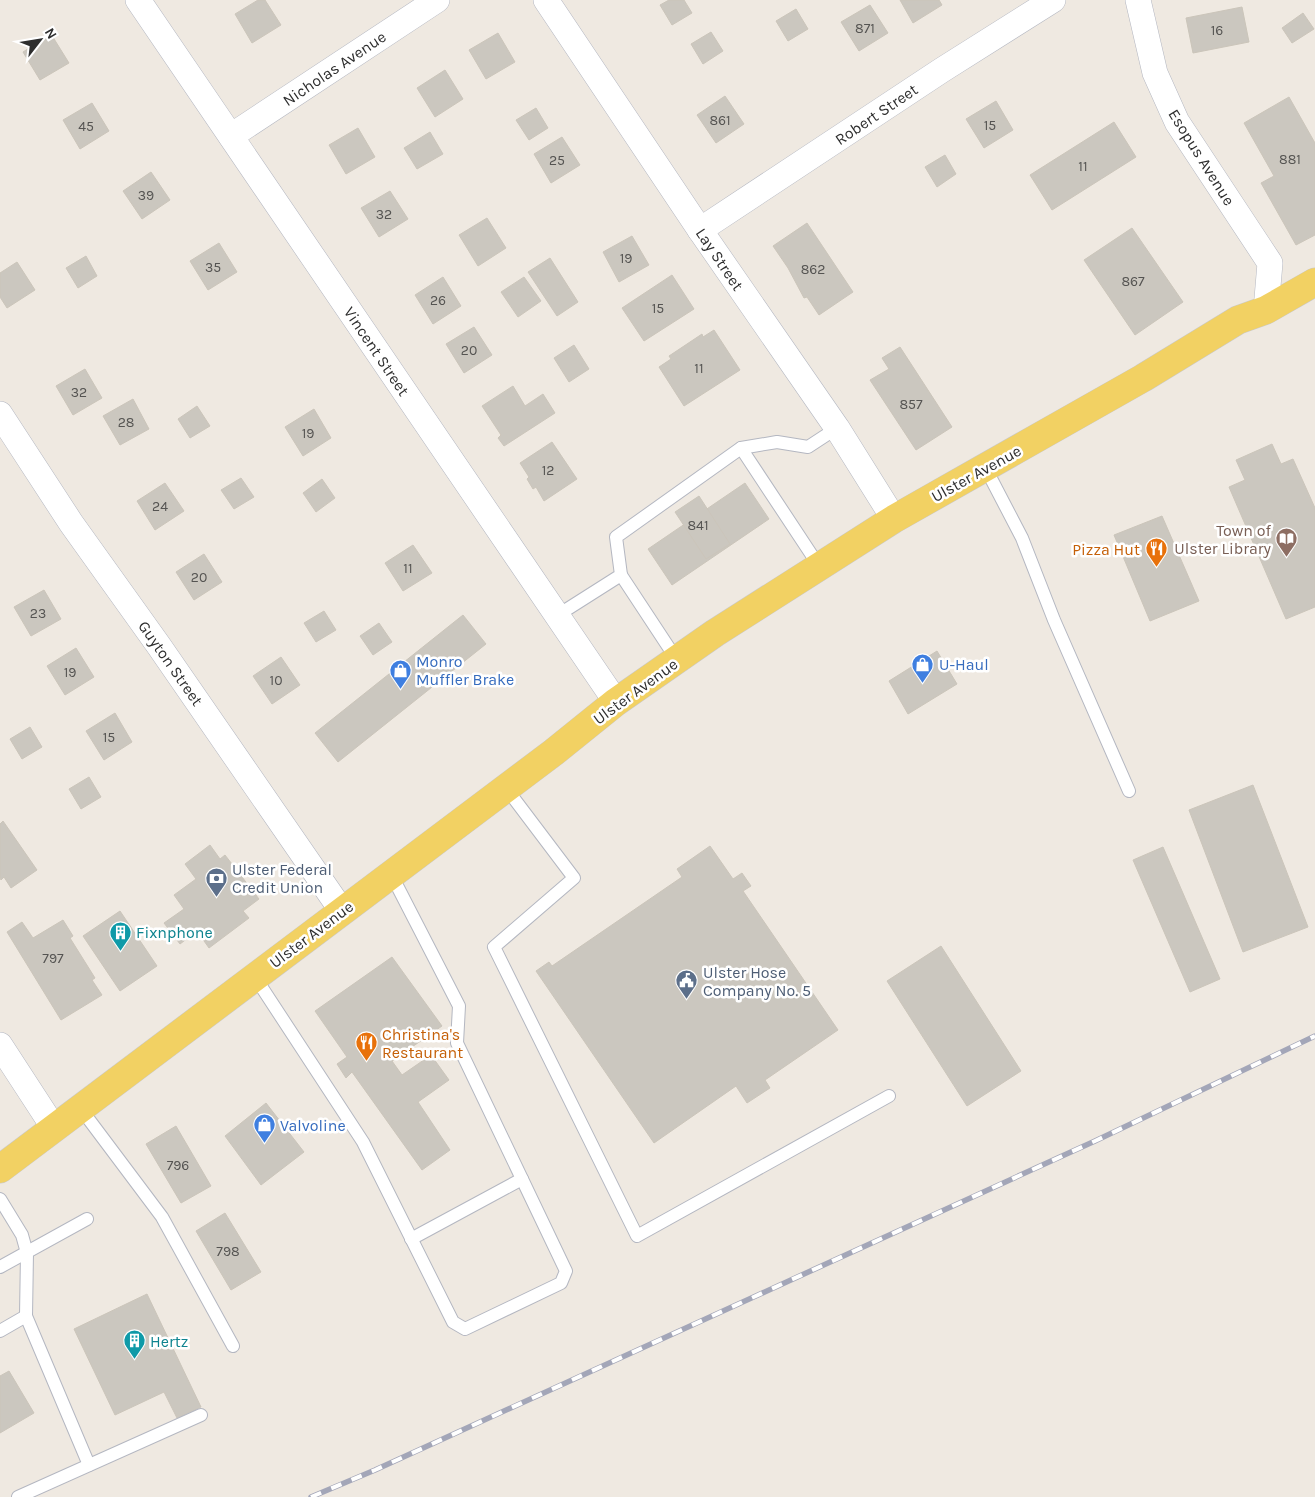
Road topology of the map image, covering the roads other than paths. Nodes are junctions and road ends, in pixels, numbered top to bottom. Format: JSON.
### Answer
{"nodes":[{"id":1,"x":138,"y":0,"type":"edge"},
{"id":2,"x":437,"y":0,"type":"edge"},
{"id":3,"x":546,"y":0,"type":"edge"},
{"id":4,"x":1053,"y":0,"type":"edge"},
{"id":5,"x":1138,"y":0,"type":"edge"},
{"id":6,"x":231,"y":136,"type":"junction"},
{"id":7,"x":700,"y":230,"type":"junction"},
{"id":8,"x":1315,"y":282,"type":"edge"},
{"id":9,"x":1266,"y":310,"type":"junction"},
{"id":10,"x":0,"y":414,"type":"edge"},
{"id":11,"x":837,"y":428,"type":"junction"},
{"id":12,"x":740,"y":448,"type":"junction"},
{"id":13,"x":985,"y":467,"type":"junction"},
{"id":14,"x":894,"y":519,"type":"junction"},
{"id":15,"x":819,"y":566,"type":"junction"},
{"id":16,"x":620,"y":575,"type":"junction"},
{"id":17,"x":558,"y":615,"type":"junction"},
{"id":18,"x":677,"y":660,"type":"junction"},
{"id":19,"x":616,"y":702,"type":"junction"},
{"id":20,"x":506,"y":788,"type":"junction"},
{"id":21,"x":1129,"y":791,"type":"dead end"},
{"id":22,"x":391,"y":874,"type":"junction"},
{"id":23,"x":342,"y":912,"type":"junction"},
{"id":24,"x":254,"y":977,"type":"junction"},
{"id":25,"x":0,"y":1045,"type":"edge"},
{"id":26,"x":889,"y":1096,"type":"dead end"},
{"id":27,"x":81,"y":1108,"type":"junction"},
{"id":28,"x":54,"y":1128,"type":"junction"},
{"id":29,"x":0,"y":1169,"type":"edge"},
{"id":30,"x":522,"y":1179,"type":"junction"},
{"id":31,"x":0,"y":1199,"type":"edge"},
{"id":32,"x":87,"y":1219,"type":"dead end"},
{"id":33,"x":411,"y":1239,"type":"junction"},
{"id":34,"x":27,"y":1253,"type":"junction"},
{"id":35,"x":0,"y":1267,"type":"edge"},
{"id":36,"x":26,"y":1316,"type":"junction"},
{"id":37,"x":0,"y":1330,"type":"edge"},
{"id":38,"x":233,"y":1346,"type":"dead end"},
{"id":39,"x":201,"y":1416,"type":"dead end"},
{"id":40,"x":89,"y":1465,"type":"junction"},
{"id":41,"x":18,"y":1497,"type":"edge"}],
"edges":[{"from":1,"to":6,"type":"street","name":"Vincent Street"},
{"from":2,"to":6,"type":"street","name":"Nicholas Avenue"},
{"from":3,"to":7,"type":"street","name":"Lay Street"},
{"from":4,"to":7,"type":"street","name":"Robert Street"},
{"from":5,"to":9,"type":"street","name":"Esopus Avenue"},
{"from":6,"to":17,"type":"street","name":"Vincent Street"},
{"from":7,"to":11,"type":"street","name":"Lay Street"},
{"from":8,"to":9,"type":"main road","name":"Ulster Avenue"},
{"from":9,"to":13,"type":"main road","name":"Ulster Avenue"},
{"from":10,"to":23,"type":"street","name":"Guyton Street"},
{"from":11,"to":12,"type":"lane"},
{"from":11,"to":14,"type":"street","name":"Lay Street"},
{"from":12,"to":15,"type":"lane"},
{"from":12,"to":16,"type":"lane"},
{"from":13,"to":14,"type":"main road","name":"Ulster Avenue"},
{"from":13,"to":21,"type":"lane"},
{"from":14,"to":15,"type":"main road","name":"Ulster Avenue"},
{"from":15,"to":18,"type":"main road","name":"Ulster Avenue"},
{"from":16,"to":17,"type":"lane"},
{"from":16,"to":18,"type":"lane"},
{"from":17,"to":19,"type":"street","name":"Vincent Street"},
{"from":18,"to":19,"type":"main road","name":"Ulster Avenue"},
{"from":19,"to":20,"type":"main road","name":"Ulster Avenue"},
{"from":20,"to":22,"type":"main road","name":"Ulster Avenue"},
{"from":20,"to":26,"type":"lane"},
{"from":22,"to":23,"type":"main road","name":"Ulster Avenue"},
{"from":22,"to":30,"type":"lane"},
{"from":23,"to":24,"type":"main road","name":"Ulster Avenue"},
{"from":24,"to":27,"type":"main road","name":"Ulster Avenue"},
{"from":24,"to":33,"type":"lane"},
{"from":25,"to":28,"type":"street"},
{"from":27,"to":28,"type":"main road","name":"Ulster Avenue"},
{"from":27,"to":38,"type":"lane"},
{"from":28,"to":29,"type":"main road","name":"Ulster Avenue"},
{"from":30,"to":33,"type":"lane"},
{"from":30,"to":33,"type":"lane"},
{"from":31,"to":34,"type":"lane"},
{"from":32,"to":34,"type":"lane"},
{"from":34,"to":35,"type":"lane"},
{"from":34,"to":36,"type":"lane"},
{"from":36,"to":37,"type":"lane"},
{"from":36,"to":40,"type":"lane"},
{"from":39,"to":40,"type":"lane"},
{"from":40,"to":41,"type":"lane"}]}
